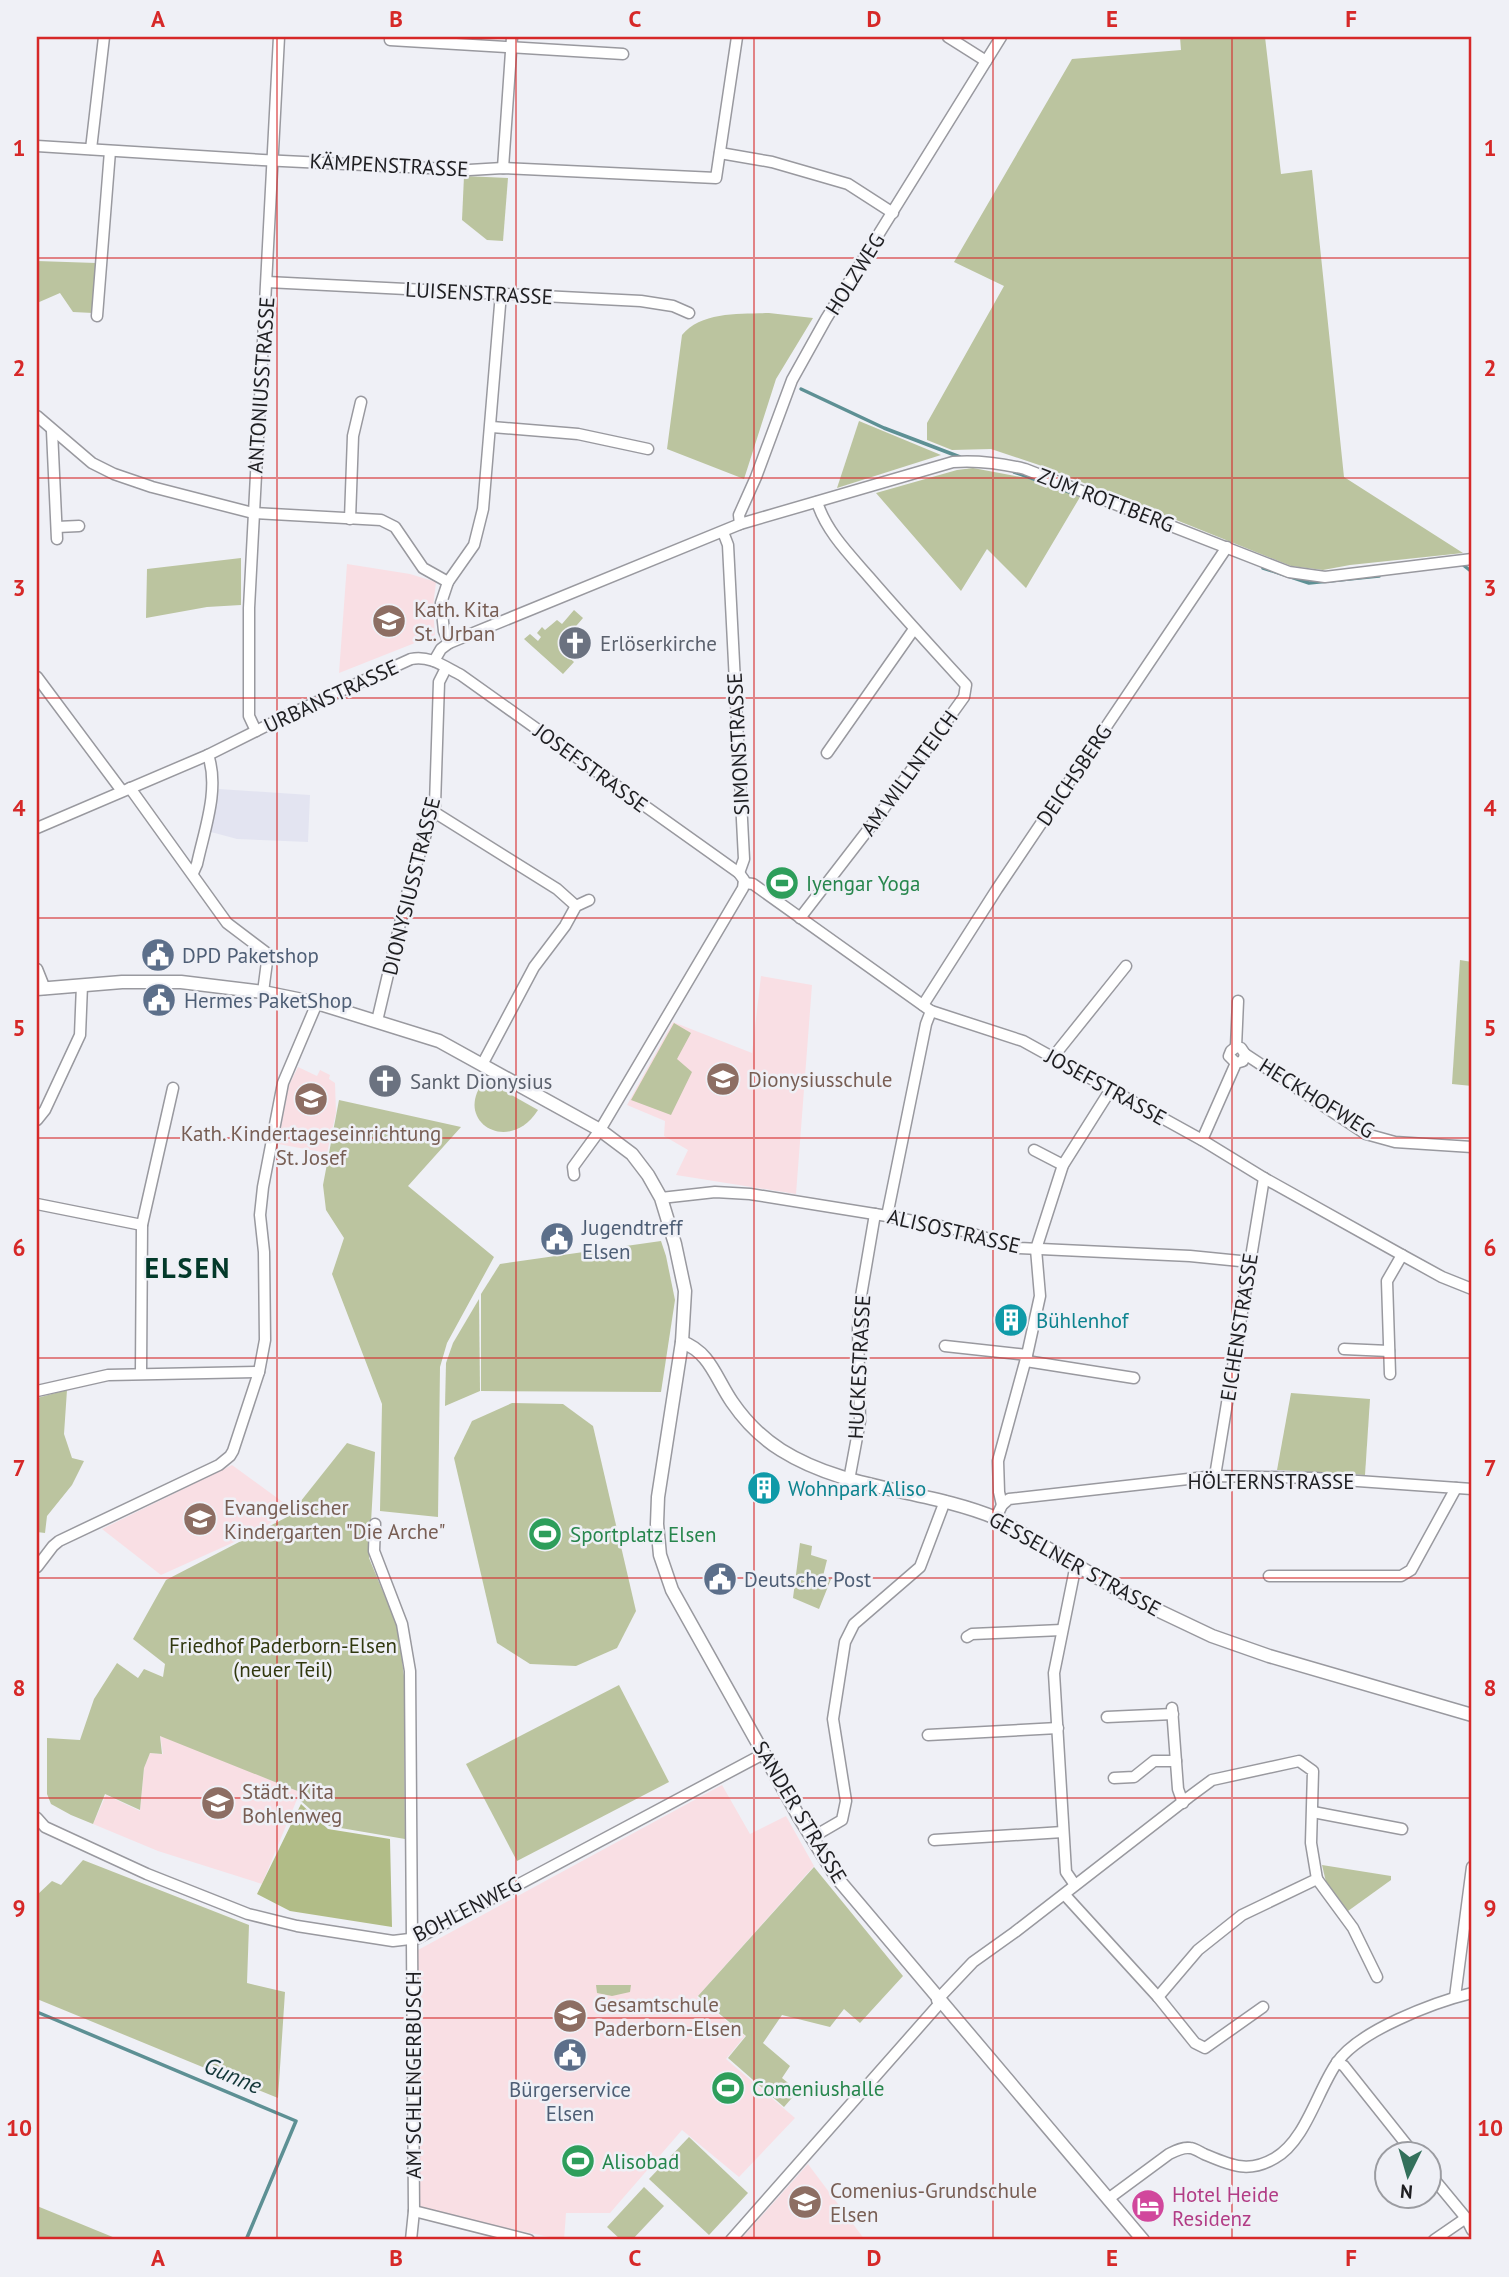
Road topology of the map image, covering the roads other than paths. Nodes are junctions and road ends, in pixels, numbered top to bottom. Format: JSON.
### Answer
{"nodes":[{"id":1,"x":104,"y":37,"type":"edge"},
{"id":2,"x":279,"y":37,"type":"edge"},
{"id":3,"x":737,"y":37,"type":"edge"},
{"id":4,"x":948,"y":37,"type":"edge"},
{"id":5,"x":1001,"y":37,"type":"edge"},
{"id":6,"x":390,"y":40,"type":"dead end"},
{"id":7,"x":512,"y":42,"type":"edge"},
{"id":8,"x":623,"y":54,"type":"dead end"},
{"id":9,"x":986,"y":61,"type":"junction"},
{"id":10,"x":37,"y":146,"type":"edge"},
{"id":11,"x":91,"y":149,"type":"junction"},
{"id":12,"x":110,"y":151,"type":"junction"},
{"id":13,"x":720,"y":153,"type":"junction"},
{"id":14,"x":273,"y":160,"type":"junction"},
{"id":15,"x":503,"y":168,"type":"junction"},
{"id":16,"x":893,"y":213,"type":"junction"},
{"id":17,"x":267,"y":282,"type":"junction"},
{"id":18,"x":501,"y":293,"type":"junction"},
{"id":19,"x":690,"y":313,"type":"dead end"},
{"id":20,"x":97,"y":316,"type":"dead end"},
{"id":21,"x":361,"y":402,"type":"dead end"},
{"id":22,"x":37,"y":416,"type":"edge"},
{"id":23,"x":492,"y":427,"type":"junction"},
{"id":24,"x":52,"y":431,"type":"junction"},
{"id":25,"x":648,"y":449,"type":"dead end"},
{"id":26,"x":817,"y":502,"type":"junction"},
{"id":27,"x":253,"y":513,"type":"junction"},
{"id":28,"x":349,"y":519,"type":"junction"},
{"id":29,"x":740,"y":524,"type":"junction"},
{"id":30,"x":79,"y":526,"type":"dead end"},
{"id":31,"x":57,"y":527,"type":"junction"},
{"id":32,"x":723,"y":531,"type":"junction"},
{"id":33,"x":57,"y":539,"type":"dead end"},
{"id":34,"x":1227,"y":547,"type":"junction"},
{"id":35,"x":1472,"y":559,"type":"edge"},
{"id":36,"x":449,"y":582,"type":"junction"},
{"id":37,"x":914,"y":629,"type":"junction"},
{"id":38,"x":449,"y":643,"type":"junction"},
{"id":39,"x":434,"y":661,"type":"junction"},
{"id":40,"x":446,"y":668,"type":"junction"},
{"id":41,"x":37,"y":677,"type":"edge"},
{"id":42,"x":256,"y":731,"type":"junction"},
{"id":43,"x":827,"y":753,"type":"dead end"},
{"id":44,"x":208,"y":755,"type":"junction"},
{"id":45,"x":126,"y":789,"type":"junction"},
{"id":46,"x":434,"y":812,"type":"junction"},
{"id":47,"x":37,"y":828,"type":"edge"},
{"id":48,"x":192,"y":873,"type":"junction"},
{"id":49,"x":743,"y":879,"type":"junction"},
{"id":50,"x":589,"y":900,"type":"dead end"},
{"id":51,"x":576,"y":906,"type":"junction"},
{"id":52,"x":800,"y":918,"type":"junction"},
{"id":53,"x":1126,"y":966,"type":"dead end"},
{"id":54,"x":37,"y":968,"type":"edge"},
{"id":55,"x":82,"y":985,"type":"junction"},
{"id":56,"x":41,"y":989,"type":"edge"},
{"id":57,"x":263,"y":992,"type":"junction"},
{"id":58,"x":1238,"y":1001,"type":"dead end"},
{"id":59,"x":317,"y":1003,"type":"junction"},
{"id":60,"x":927,"y":1008,"type":"junction"},
{"id":61,"x":377,"y":1021,"type":"junction"},
{"id":62,"x":1240,"y":1051,"type":"junction"},
{"id":63,"x":1053,"y":1057,"type":"junction"},
{"id":64,"x":483,"y":1063,"type":"junction"},
{"id":65,"x":173,"y":1088,"type":"dead end"},
{"id":66,"x":1111,"y":1089,"type":"junction"},
{"id":67,"x":37,"y":1120,"type":"edge"},
{"id":68,"x":600,"y":1130,"type":"junction"},
{"id":69,"x":1202,"y":1140,"type":"junction"},
{"id":70,"x":1472,"y":1147,"type":"edge"},
{"id":71,"x":1034,"y":1150,"type":"dead end"},
{"id":72,"x":1063,"y":1165,"type":"junction"},
{"id":73,"x":574,"y":1175,"type":"dead end"},
{"id":74,"x":1264,"y":1178,"type":"junction"},
{"id":75,"x":660,"y":1198,"type":"junction"},
{"id":76,"x":37,"y":1204,"type":"edge"},
{"id":77,"x":875,"y":1214,"type":"junction"},
{"id":78,"x":887,"y":1216,"type":"junction"},
{"id":79,"x":142,"y":1225,"type":"junction"},
{"id":80,"x":1036,"y":1249,"type":"junction"},
{"id":81,"x":1402,"y":1255,"type":"junction"},
{"id":82,"x":1250,"y":1262,"type":"junction"},
{"id":83,"x":1472,"y":1289,"type":"edge"},
{"id":84,"x":682,"y":1342,"type":"junction"},
{"id":85,"x":945,"y":1346,"type":"dead end"},
{"id":86,"x":1344,"y":1349,"type":"dead end"},
{"id":87,"x":1389,"y":1351,"type":"junction"},
{"id":88,"x":1027,"y":1358,"type":"junction"},
{"id":89,"x":259,"y":1372,"type":"junction"},
{"id":90,"x":141,"y":1373,"type":"junction"},
{"id":91,"x":1390,"y":1374,"type":"dead end"},
{"id":92,"x":1134,"y":1378,"type":"dead end"},
{"id":93,"x":37,"y":1391,"type":"edge"},
{"id":94,"x":1215,"y":1476,"type":"junction"},
{"id":95,"x":849,"y":1479,"type":"junction"},
{"id":96,"x":1456,"y":1488,"type":"junction"},
{"id":97,"x":1472,"y":1489,"type":"edge"},
{"id":98,"x":945,"y":1501,"type":"junction"},
{"id":99,"x":1002,"y":1506,"type":"junction"},
{"id":100,"x":996,"y":1518,"type":"junction"},
{"id":101,"x":375,"y":1524,"type":"dead end"},
{"id":102,"x":1079,"y":1566,"type":"junction"},
{"id":103,"x":37,"y":1567,"type":"edge"},
{"id":104,"x":1269,"y":1576,"type":"dead end"},
{"id":105,"x":1062,"y":1630,"type":"junction"},
{"id":106,"x":967,"y":1637,"type":"dead end"},
{"id":107,"x":1472,"y":1715,"type":"edge"},
{"id":108,"x":1107,"y":1717,"type":"dead end"},
{"id":109,"x":1058,"y":1728,"type":"junction"},
{"id":110,"x":928,"y":1735,"type":"dead end"},
{"id":111,"x":765,"y":1753,"type":"junction"},
{"id":112,"x":1176,"y":1761,"type":"junction"},
{"id":113,"x":1114,"y":1778,"type":"dead end"},
{"id":114,"x":1183,"y":1802,"type":"junction"},
{"id":115,"x":1313,"y":1812,"type":"junction"},
{"id":116,"x":37,"y":1818,"type":"edge"},
{"id":117,"x":1402,"y":1829,"type":"dead end"},
{"id":118,"x":1063,"y":1832,"type":"junction"},
{"id":119,"x":811,"y":1838,"type":"junction"},
{"id":120,"x":934,"y":1840,"type":"dead end"},
{"id":121,"x":1472,"y":1867,"type":"edge"},
{"id":122,"x":1317,"y":1879,"type":"junction"},
{"id":123,"x":1075,"y":1885,"type":"junction"},
{"id":124,"x":1065,"y":1894,"type":"junction"},
{"id":125,"x":412,"y":1939,"type":"junction"},
{"id":126,"x":1377,"y":1976,"type":"dead end"},
{"id":127,"x":1472,"y":1993,"type":"edge"},
{"id":128,"x":1158,"y":1997,"type":"junction"},
{"id":129,"x":1455,"y":1997,"type":"junction"},
{"id":130,"x":939,"y":2001,"type":"junction"},
{"id":131,"x":1263,"y":2007,"type":"dead end"},
{"id":132,"x":1337,"y":2062,"type":"junction"},
{"id":133,"x":1403,"y":2140,"type":"edge"},
{"id":134,"x":1442,"y":2189,"type":"edge"},
{"id":135,"x":1108,"y":2199,"type":"junction"},
{"id":136,"x":414,"y":2211,"type":"junction"},
{"id":137,"x":1465,"y":2218,"type":"junction"},
{"id":138,"x":1472,"y":2230,"type":"edge"},
{"id":139,"x":411,"y":2240,"type":"edge"},
{"id":140,"x":529,"y":2240,"type":"edge"},
{"id":141,"x":731,"y":2240,"type":"edge"},
{"id":142,"x":1143,"y":2240,"type":"edge"},
{"id":143,"x":1434,"y":2240,"type":"edge"}],
"edges":[{"from":1,"to":11,"type":"street"},
{"from":2,"to":14,"type":"street","name":"ANTONIUSSTRASSE"},
{"from":3,"to":13,"type":"street"},
{"from":4,"to":9,"type":"street"},
{"from":5,"to":9,"type":"street","name":"HOLZWEG"},
{"from":6,"to":7,"type":"street"},
{"from":7,"to":8,"type":"street"},
{"from":7,"to":15,"type":"street"},
{"from":9,"to":16,"type":"street","name":"HOLZWEG"},
{"from":10,"to":11,"type":"street","name":"KÄMPENSTRASSE"},
{"from":11,"to":12,"type":"street","name":"KÄMPENSTRASSE"},
{"from":12,"to":14,"type":"street","name":"KÄMPENSTRASSE"},
{"from":12,"to":20,"type":"street"},
{"from":13,"to":15,"type":"street","name":"KÄMPENSTRASSE"},
{"from":13,"to":16,"type":"street"},
{"from":14,"to":15,"type":"street","name":"KÄMPENSTRASSE"},
{"from":14,"to":17,"type":"street","name":"ANTONIUSSTRASSE"},
{"from":16,"to":29,"type":"street","name":"HOLZWEG"},
{"from":17,"to":18,"type":"street","name":"LUISENSTRASSE"},
{"from":17,"to":27,"type":"street","name":"ANTONIUSSTRASSE"},
{"from":18,"to":19,"type":"street","name":"LUISENSTRASSE"},
{"from":18,"to":23,"type":"street"},
{"from":21,"to":28,"type":"street"},
{"from":22,"to":24,"type":"street"},
{"from":23,"to":25,"type":"street"},
{"from":23,"to":36,"type":"street"},
{"from":24,"to":27,"type":"street"},
{"from":24,"to":31,"type":"street"},
{"from":26,"to":29,"type":"street","name":"ZUM ROTTBERG"},
{"from":26,"to":34,"type":"street","name":"ZUM ROTTBERG"},
{"from":26,"to":37,"type":"street","name":"AM WILLNTEICH"},
{"from":27,"to":28,"type":"street"},
{"from":27,"to":42,"type":"street","name":"ANTONIUSSTRASSE"},
{"from":28,"to":36,"type":"street"},
{"from":29,"to":32,"type":"street"},
{"from":30,"to":31,"type":"street"},
{"from":31,"to":33,"type":"street"},
{"from":32,"to":38,"type":"street"},
{"from":32,"to":49,"type":"street","name":"SIMONSTRASSE"},
{"from":34,"to":35,"type":"street","name":"ZUM ROTTBERG"},
{"from":34,"to":60,"type":"street","name":"DEICHSBERG"},
{"from":36,"to":38,"type":"street"},
{"from":37,"to":43,"type":"street"},
{"from":37,"to":52,"type":"street","name":"AM WILLNTEICH"},
{"from":38,"to":39,"type":"street"},
{"from":39,"to":40,"type":"street","name":"JOSEFSTRASSE"},
{"from":39,"to":42,"type":"street","name":"URBANSTRASSE"},
{"from":40,"to":46,"type":"street","name":"DIONYSIUSSTRASSE"},
{"from":40,"to":49,"type":"street","name":"JOSEFSTRASSE"},
{"from":41,"to":45,"type":"street"},
{"from":42,"to":44,"type":"street","name":"URBANSTRASSE"},
{"from":44,"to":45,"type":"street","name":"URBANSTRASSE"},
{"from":44,"to":48,"type":"street"},
{"from":45,"to":47,"type":"street","name":"URBANSTRASSE"},
{"from":45,"to":48,"type":"street"},
{"from":46,"to":51,"type":"street"},
{"from":46,"to":61,"type":"street","name":"DIONYSIUSSTRASSE"},
{"from":48,"to":57,"type":"street"},
{"from":49,"to":52,"type":"street","name":"JOSEFSTRASSE"},
{"from":49,"to":68,"type":"street","name":"SIMONSTRASSE"},
{"from":50,"to":51,"type":"street"},
{"from":51,"to":64,"type":"street"},
{"from":52,"to":60,"type":"street","name":"JOSEFSTRASSE"},
{"from":53,"to":63,"type":"street"},
{"from":54,"to":56,"type":"street"},
{"from":55,"to":56,"type":"street","name":"SANDER STRASSE"},
{"from":55,"to":57,"type":"street","name":"SANDER STRASSE"},
{"from":55,"to":67,"type":"street"},
{"from":57,"to":59,"type":"street","name":"SANDER STRASSE"},
{"from":58,"to":62,"type":"street","name":"HECKHOFWEG"},
{"from":59,"to":61,"type":"street","name":"SANDER STRASSE"},
{"from":59,"to":89,"type":"street"},
{"from":60,"to":63,"type":"street","name":"JOSEFSTRASSE"},
{"from":60,"to":78,"type":"street"},
{"from":61,"to":64,"type":"street","name":"SANDER STRASSE"},
{"from":62,"to":69,"type":"street","name":"HECKHOFWEG"},
{"from":62,"to":70,"type":"street","name":"HECKHOFWEG"},
{"from":63,"to":66,"type":"street","name":"JOSEFSTRASSE"},
{"from":64,"to":68,"type":"street","name":"SANDER STRASSE"},
{"from":65,"to":79,"type":"street"},
{"from":66,"to":69,"type":"street","name":"JOSEFSTRASSE"},
{"from":66,"to":72,"type":"street"},
{"from":68,"to":73,"type":"street","name":"SIMONSTRASSE"},
{"from":68,"to":75,"type":"street","name":"SANDER STRASSE"},
{"from":69,"to":74,"type":"street","name":"JOSEFSTRASSE"},
{"from":71,"to":72,"type":"street"},
{"from":72,"to":80,"type":"street"},
{"from":74,"to":81,"type":"street","name":"JOSEFSTRASSE"},
{"from":74,"to":82,"type":"street","name":"EICHENSTRASSE"},
{"from":75,"to":77,"type":"street","name":"ALISOSTRASSE"},
{"from":75,"to":84,"type":"street","name":"SANDER STRASSE"},
{"from":76,"to":79,"type":"street"},
{"from":77,"to":78,"type":"street","name":"ALISOSTRASSE"},
{"from":77,"to":95,"type":"street","name":"HUCKESTRASSE"},
{"from":78,"to":80,"type":"street","name":"ALISOSTRASSE"},
{"from":79,"to":90,"type":"street"},
{"from":80,"to":82,"type":"street","name":"ALISOSTRASSE"},
{"from":80,"to":88,"type":"street"},
{"from":81,"to":83,"type":"street","name":"JOSEFSTRASSE"},
{"from":81,"to":87,"type":"street"},
{"from":82,"to":94,"type":"street","name":"EICHENSTRASSE"},
{"from":84,"to":95,"type":"street","name":"GESSELNER STRASSE"},
{"from":84,"to":111,"type":"street","name":"SANDER STRASSE"},
{"from":85,"to":88,"type":"street"},
{"from":86,"to":87,"type":"street"},
{"from":87,"to":91,"type":"street"},
{"from":88,"to":92,"type":"street"},
{"from":88,"to":99,"type":"street"},
{"from":89,"to":90,"type":"street"},
{"from":89,"to":103,"type":"street"},
{"from":90,"to":93,"type":"street"},
{"from":94,"to":96,"type":"street","name":"HÖLTERNSTRASSE"},
{"from":94,"to":99,"type":"street","name":"HÖLTERNSTRASSE"},
{"from":95,"to":98,"type":"street","name":"GESSELNER STRASSE"},
{"from":96,"to":97,"type":"street","name":"HÖLTERNSTRASSE"},
{"from":96,"to":104,"type":"street"},
{"from":98,"to":100,"type":"street","name":"GESSELNER STRASSE"},
{"from":98,"to":119,"type":"street"},
{"from":99,"to":100,"type":"street"},
{"from":100,"to":102,"type":"street","name":"GESSELNER STRASSE"},
{"from":101,"to":125,"type":"street","name":"AM SCHLENGERBUSCH"},
{"from":102,"to":105,"type":"street"},
{"from":102,"to":107,"type":"street","name":"GESSELNER STRASSE"},
{"from":105,"to":106,"type":"street"},
{"from":105,"to":109,"type":"street"},
{"from":108,"to":112,"type":"street"},
{"from":109,"to":110,"type":"street"},
{"from":109,"to":118,"type":"street"},
{"from":111,"to":119,"type":"street","name":"SANDER STRASSE"},
{"from":111,"to":125,"type":"street","name":"BOHLENWEG"},
{"from":112,"to":113,"type":"street"},
{"from":112,"to":114,"type":"street"},
{"from":114,"to":115,"type":"street"},
{"from":114,"to":123,"type":"street"},
{"from":115,"to":117,"type":"street"},
{"from":115,"to":122,"type":"street"},
{"from":116,"to":125,"type":"street","name":"BOHLENWEG"},
{"from":118,"to":120,"type":"street"},
{"from":118,"to":123,"type":"street"},
{"from":119,"to":130,"type":"street","name":"SANDER STRASSE"},
{"from":121,"to":129,"type":"street"},
{"from":122,"to":126,"type":"street"},
{"from":122,"to":128,"type":"street"},
{"from":123,"to":124,"type":"street"},
{"from":124,"to":128,"type":"street"},
{"from":124,"to":130,"type":"street"},
{"from":125,"to":136,"type":"street","name":"AM SCHLENGERBUSCH"},
{"from":127,"to":129,"type":"street"},
{"from":128,"to":131,"type":"street"},
{"from":129,"to":132,"type":"street"},
{"from":130,"to":135,"type":"street","name":"SANDER STRASSE"},
{"from":130,"to":141,"type":"street"},
{"from":132,"to":133,"type":"street"},
{"from":132,"to":135,"type":"street"},
{"from":134,"to":137,"type":"street"},
{"from":135,"to":142,"type":"street","name":"SANDER STRASSE"},
{"from":136,"to":139,"type":"street","name":"AM SCHLENGERBUSCH"},
{"from":136,"to":140,"type":"street"},
{"from":137,"to":138,"type":"street"},
{"from":137,"to":143,"type":"street"}]}
